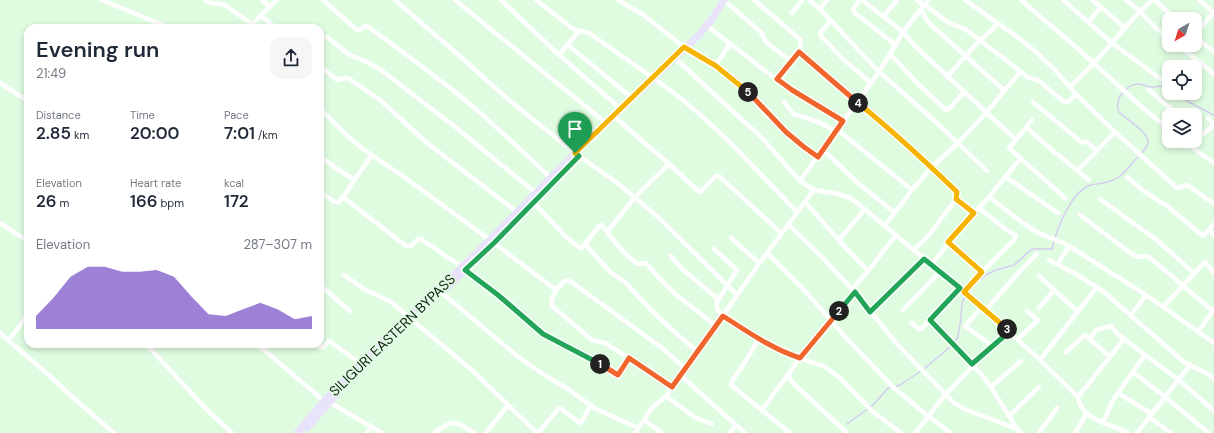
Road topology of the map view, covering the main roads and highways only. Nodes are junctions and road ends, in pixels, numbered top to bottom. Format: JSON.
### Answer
{"nodes":[{"id":1,"x":726,"y":1,"type":"edge"},
{"id":2,"x":686,"y":48,"type":"junction"},
{"id":3,"x":654,"y":79,"type":"junction"},
{"id":4,"x":577,"y":154,"type":"junction"},
{"id":5,"x":492,"y":241,"type":"junction"},
{"id":6,"x":463,"y":268,"type":"junction"},
{"id":7,"x":410,"y":318,"type":"junction"},
{"id":8,"x":327,"y":401,"type":"junction"},
{"id":9,"x":297,"y":433,"type":"edge"},
{"id":10,"x":303,"y":433,"type":"edge"}],
"edges":[{"from":1,"to":2,"type":"main road","name":"SILIGURI EASTERN BYPASS"},
{"from":1,"to":2,"type":"main road","name":"SILIGURI EASTERN BYPASS"},
{"from":2,"to":3,"type":"main road","name":"SILIGURI EASTERN BYPASS"},
{"from":2,"to":3,"type":"main road","name":"SILIGURI EASTERN BYPASS"},
{"from":3,"to":4,"type":"main road","name":"SILIGURI EASTERN BYPASS"},
{"from":3,"to":4,"type":"main road","name":"SILIGURI EASTERN BYPASS"},
{"from":4,"to":5,"type":"main road","name":"SILIGURI EASTERN BYPASS"},
{"from":4,"to":5,"type":"main road","name":"SILIGURI EASTERN BYPASS"},
{"from":5,"to":6,"type":"main road","name":"SILIGURI EASTERN BYPASS"},
{"from":6,"to":7,"type":"main road","name":"SILIGURI EASTERN BYPASS"},
{"from":6,"to":7,"type":"main road","name":"SILIGURI EASTERN BYPASS"},
{"from":7,"to":8,"type":"main road","name":"SILIGURI EASTERN BYPASS"},
{"from":7,"to":8,"type":"main road","name":"SILIGURI EASTERN BYPASS"},
{"from":8,"to":9,"type":"main road","name":"SILIGURI EASTERN BYPASS"},
{"from":8,"to":10,"type":"main road","name":"SILIGURI EASTERN BYPASS"}]}
